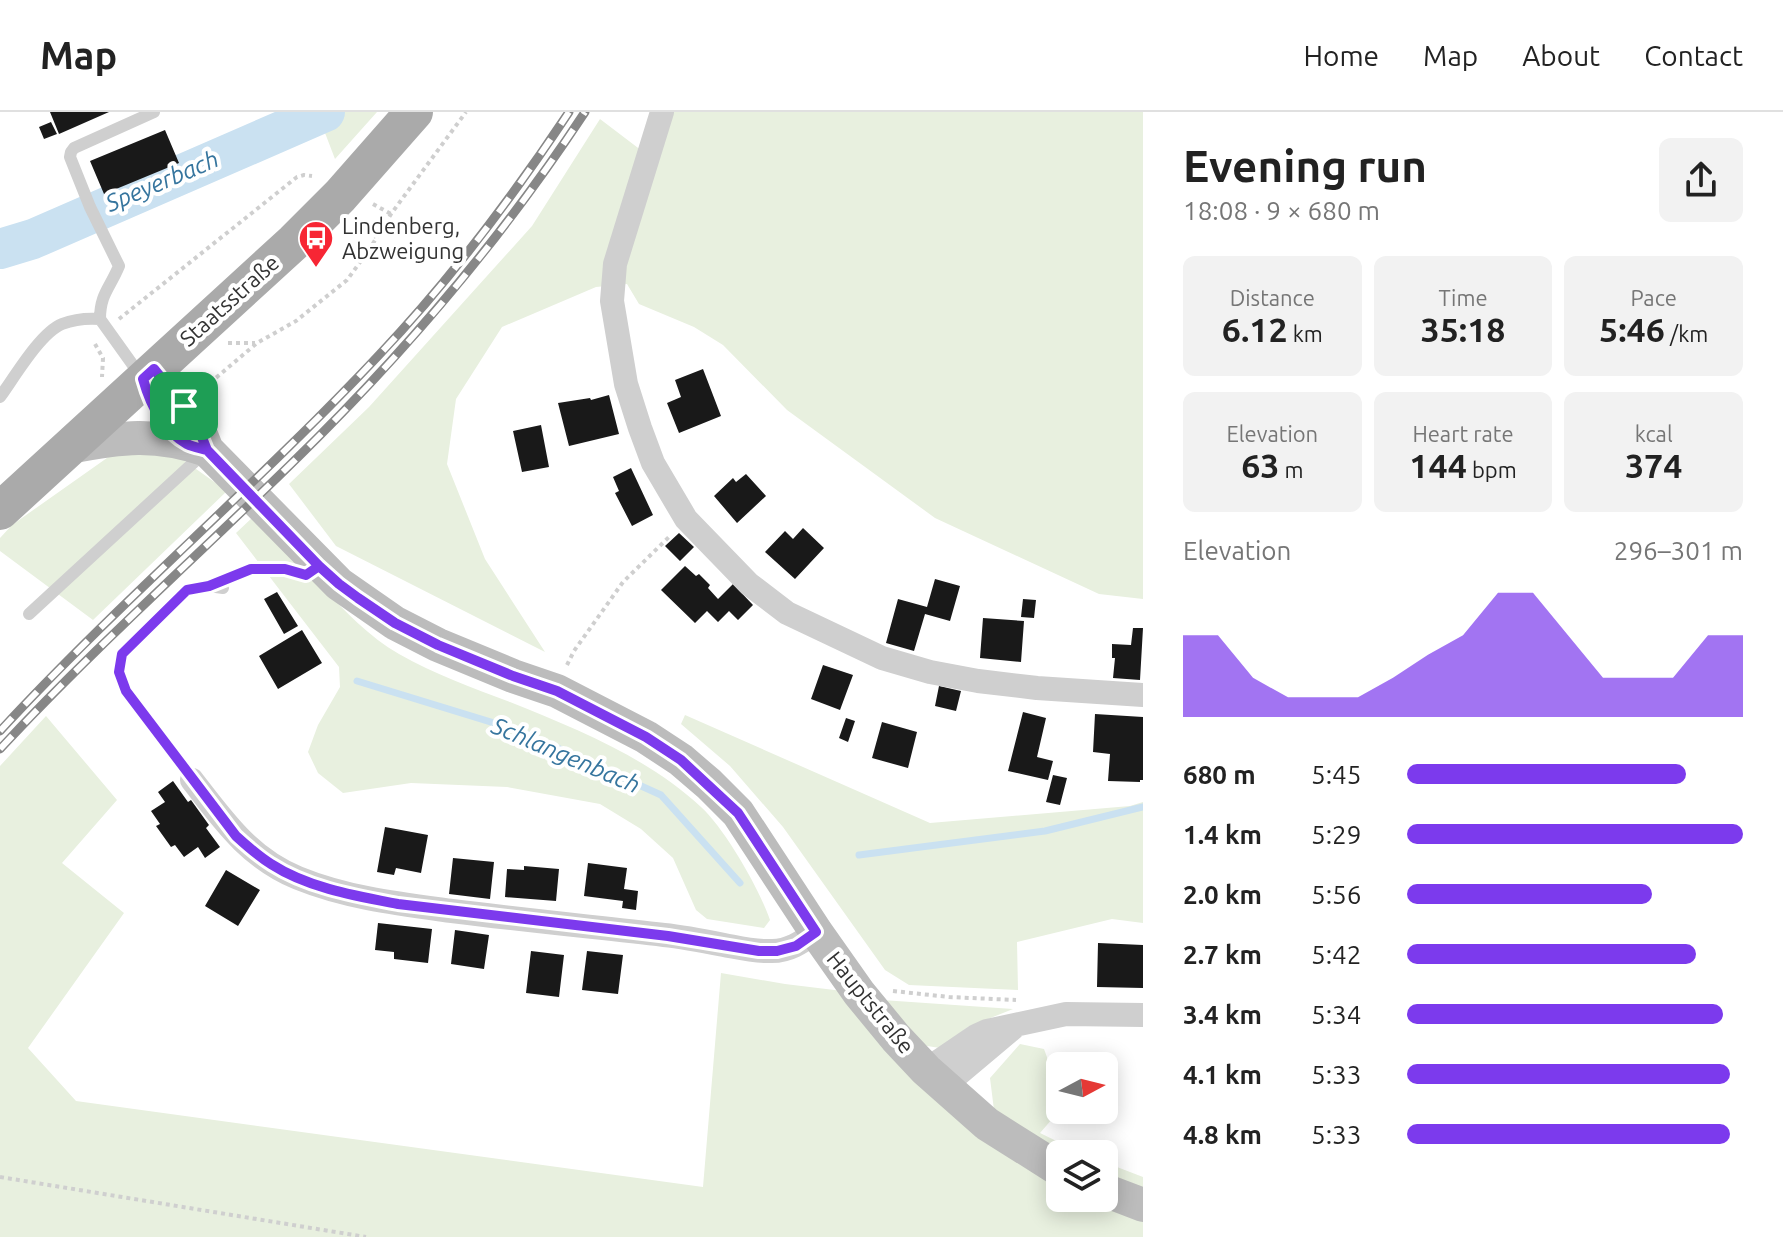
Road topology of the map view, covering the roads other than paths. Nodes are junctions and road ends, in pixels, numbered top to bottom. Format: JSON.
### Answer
{"nodes":[{"id":1,"x":154,"y":112,"type":"edge"},
{"id":2,"x":414,"y":112,"type":"edge"},
{"id":3,"x":662,"y":112,"type":"edge"},
{"id":4,"x":103,"y":324,"type":"junction"},
{"id":5,"x":148,"y":374,"type":"junction"},
{"id":6,"x":0,"y":397,"type":"edge"},
{"id":7,"x":69,"y":447,"type":"junction"},
{"id":8,"x":197,"y":447,"type":"junction"},
{"id":9,"x":0,"y":511,"type":"edge"},
{"id":10,"x":223,"y":588,"type":"dead end"},
{"id":11,"x":29,"y":614,"type":"dead end"},
{"id":12,"x":1143,"y":695,"type":"edge"},
{"id":13,"x":192,"y":780,"type":"joint"},
{"id":14,"x":816,"y":932,"type":"junction"},
{"id":15,"x":1143,"y":1015,"type":"edge"},
{"id":16,"x":935,"y":1078,"type":"junction"},
{"id":17,"x":1046,"y":1161,"type":"edge"},
{"id":18,"x":1118,"y":1195,"type":"edge"},
{"id":19,"x":1143,"y":1205,"type":"edge"}],
"edges":[{"from":1,"to":4,"type":"lane"},
{"from":2,"to":5,"type":"main road","name":"Staatsstraße"},
{"from":3,"to":12,"type":"street"},
{"from":4,"to":5,"type":"lane"},
{"from":4,"to":6,"type":"lane"},
{"from":5,"to":7,"type":"main road","name":"Staatsstraße"},
{"from":5,"to":8,"type":"street"},
{"from":5,"to":8,"type":"street"},
{"from":7,"to":8,"type":"street"},
{"from":7,"to":9,"type":"main road","name":"Staatsstraße"},
{"from":8,"to":11,"type":"lane"},
{"from":8,"to":14,"type":"street"},
{"from":10,"to":13,"type":"lane"},
{"from":13,"to":14,"type":"street","name":"Hauptstraße"},
{"from":14,"to":16,"type":"street","name":"Hauptstraße"},
{"from":15,"to":16,"type":"street"},
{"from":16,"to":17,"type":"street","name":"Hauptstraße"},
{"from":18,"to":19,"type":"street"}]}
